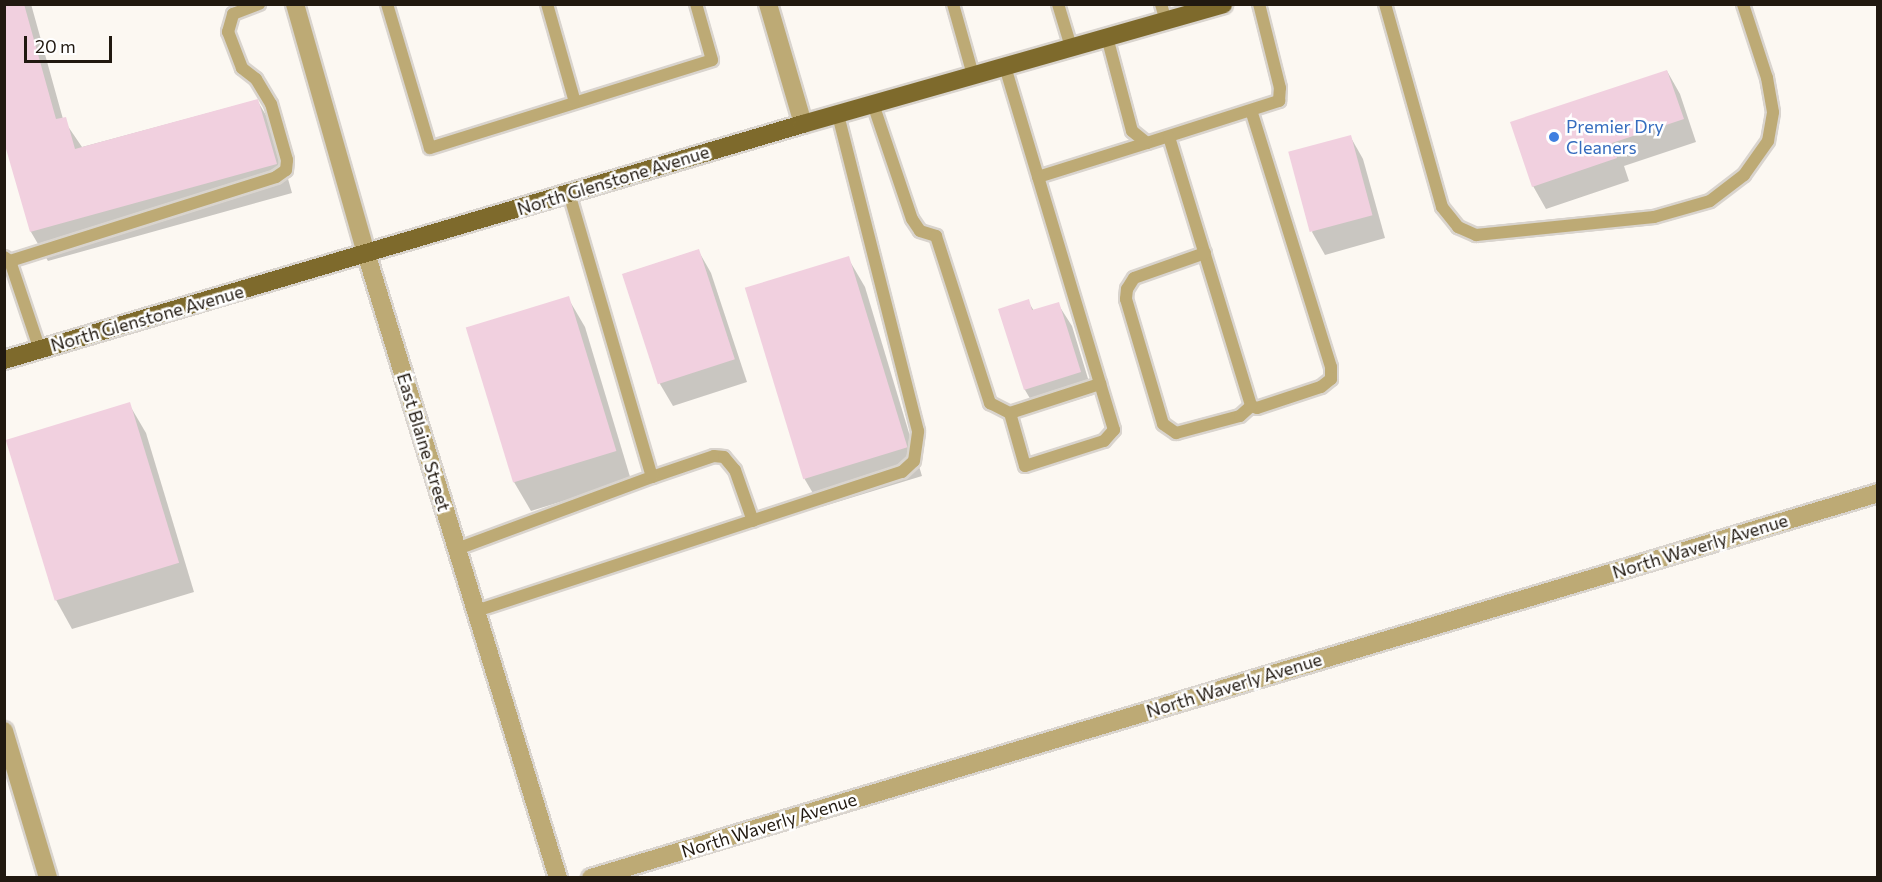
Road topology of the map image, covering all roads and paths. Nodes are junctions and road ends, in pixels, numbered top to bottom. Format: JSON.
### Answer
{"nodes":[{"id":1,"x":259,"y":4,"type":"edge"},
{"id":2,"x":295,"y":4,"type":"edge"},
{"id":3,"x":387,"y":4,"type":"edge"},
{"id":4,"x":547,"y":4,"type":"edge"},
{"id":5,"x":696,"y":4,"type":"edge"},
{"id":6,"x":768,"y":4,"type":"edge"},
{"id":7,"x":953,"y":4,"type":"edge"},
{"id":8,"x":1058,"y":4,"type":"edge"},
{"id":9,"x":1223,"y":4,"type":"edge"},
{"id":10,"x":1259,"y":4,"type":"edge"},
{"id":11,"x":1385,"y":4,"type":"edge"},
{"id":12,"x":1743,"y":4,"type":"edge"},
{"id":13,"x":1163,"y":13,"type":"edge"},
{"id":14,"x":1107,"y":37,"type":"junction"},
{"id":15,"x":1071,"y":47,"type":"junction"},
{"id":16,"x":1005,"y":66,"type":"junction"},
{"id":17,"x":972,"y":75,"type":"junction"},
{"id":18,"x":575,"y":102,"type":"junction"},
{"id":19,"x":873,"y":104,"type":"junction"},
{"id":20,"x":1251,"y":113,"type":"junction"},
{"id":21,"x":838,"y":114,"type":"junction"},
{"id":22,"x":803,"y":124,"type":"junction"},
{"id":23,"x":1169,"y":137,"type":"junction"},
{"id":24,"x":1147,"y":143,"type":"junction"},
{"id":25,"x":1038,"y":177,"type":"junction"},
{"id":26,"x":569,"y":193,"type":"junction"},
{"id":27,"x":366,"y":253,"type":"junction"},
{"id":28,"x":1205,"y":253,"type":"junction"},
{"id":29,"x":7,"y":259,"type":"edge"},
{"id":30,"x":40,"y":350,"type":"junction"},
{"id":31,"x":4,"y":360,"type":"edge"},
{"id":32,"x":1100,"y":384,"type":"junction"},
{"id":33,"x":1251,"y":406,"type":"junction"},
{"id":34,"x":1010,"y":413,"type":"junction"},
{"id":35,"x":652,"y":477,"type":"junction"},
{"id":36,"x":1878,"y":493,"type":"edge"},
{"id":37,"x":753,"y":521,"type":"junction"},
{"id":38,"x":457,"y":549,"type":"junction"},
{"id":39,"x":476,"y":611,"type":"junction"},
{"id":40,"x":4,"y":731,"type":"edge"},
{"id":41,"x":48,"y":878,"type":"edge"},
{"id":42,"x":558,"y":878,"type":"edge"},
{"id":43,"x":591,"y":878,"type":"edge"}],
"edges":[{"from":1,"to":29,"type":"lane"},
{"from":2,"to":27,"type":"street","name":"East Blaine Street"},
{"from":3,"to":18,"type":"lane"},
{"from":4,"to":18,"type":"lane"},
{"from":5,"to":18,"type":"lane"},
{"from":6,"to":22,"type":"street"},
{"from":7,"to":17,"type":"lane"},
{"from":8,"to":15,"type":"lane"},
{"from":9,"to":13,"type":"main road","name":"North Glenstone Avenue"},
{"from":10,"to":20,"type":"lane"},
{"from":11,"to":12,"type":"lane"},
{"from":13,"to":14,"type":"main road","name":"North Glenstone Avenue"},
{"from":14,"to":15,"type":"main road","name":"North Glenstone Avenue"},
{"from":14,"to":24,"type":"lane"},
{"from":15,"to":16,"type":"main road","name":"North Glenstone Avenue"},
{"from":16,"to":17,"type":"main road","name":"North Glenstone Avenue"},
{"from":16,"to":25,"type":"lane"},
{"from":17,"to":19,"type":"main road","name":"North Glenstone Avenue"},
{"from":19,"to":21,"type":"main road","name":"North Glenstone Avenue"},
{"from":19,"to":34,"type":"lane"},
{"from":20,"to":23,"type":"lane"},
{"from":20,"to":33,"type":"lane"},
{"from":21,"to":22,"type":"main road","name":"North Glenstone Avenue"},
{"from":21,"to":37,"type":"lane"},
{"from":22,"to":26,"type":"main road","name":"North Glenstone Avenue"},
{"from":23,"to":24,"type":"lane"},
{"from":23,"to":28,"type":"lane"},
{"from":24,"to":25,"type":"lane"},
{"from":25,"to":32,"type":"lane"},
{"from":26,"to":27,"type":"main road","name":"North Glenstone Avenue"},
{"from":26,"to":35,"type":"lane"},
{"from":27,"to":30,"type":"main road","name":"North Glenstone Avenue"},
{"from":27,"to":38,"type":"street","name":"East Blaine Street"},
{"from":28,"to":33,"type":"lane"},
{"from":28,"to":33,"type":"lane"},
{"from":29,"to":30,"type":"lane"},
{"from":30,"to":31,"type":"main road","name":"North Glenstone Avenue"},
{"from":32,"to":34,"type":"lane"},
{"from":32,"to":34,"type":"lane"},
{"from":35,"to":37,"type":"lane"},
{"from":35,"to":38,"type":"lane"},
{"from":36,"to":43,"type":"street","name":"North Waverly Avenue"},
{"from":37,"to":39,"type":"lane"},
{"from":38,"to":39,"type":"street","name":"East Blaine Street"},
{"from":39,"to":42,"type":"street","name":"East Blaine Street"},
{"from":40,"to":41,"type":"street"}]}
